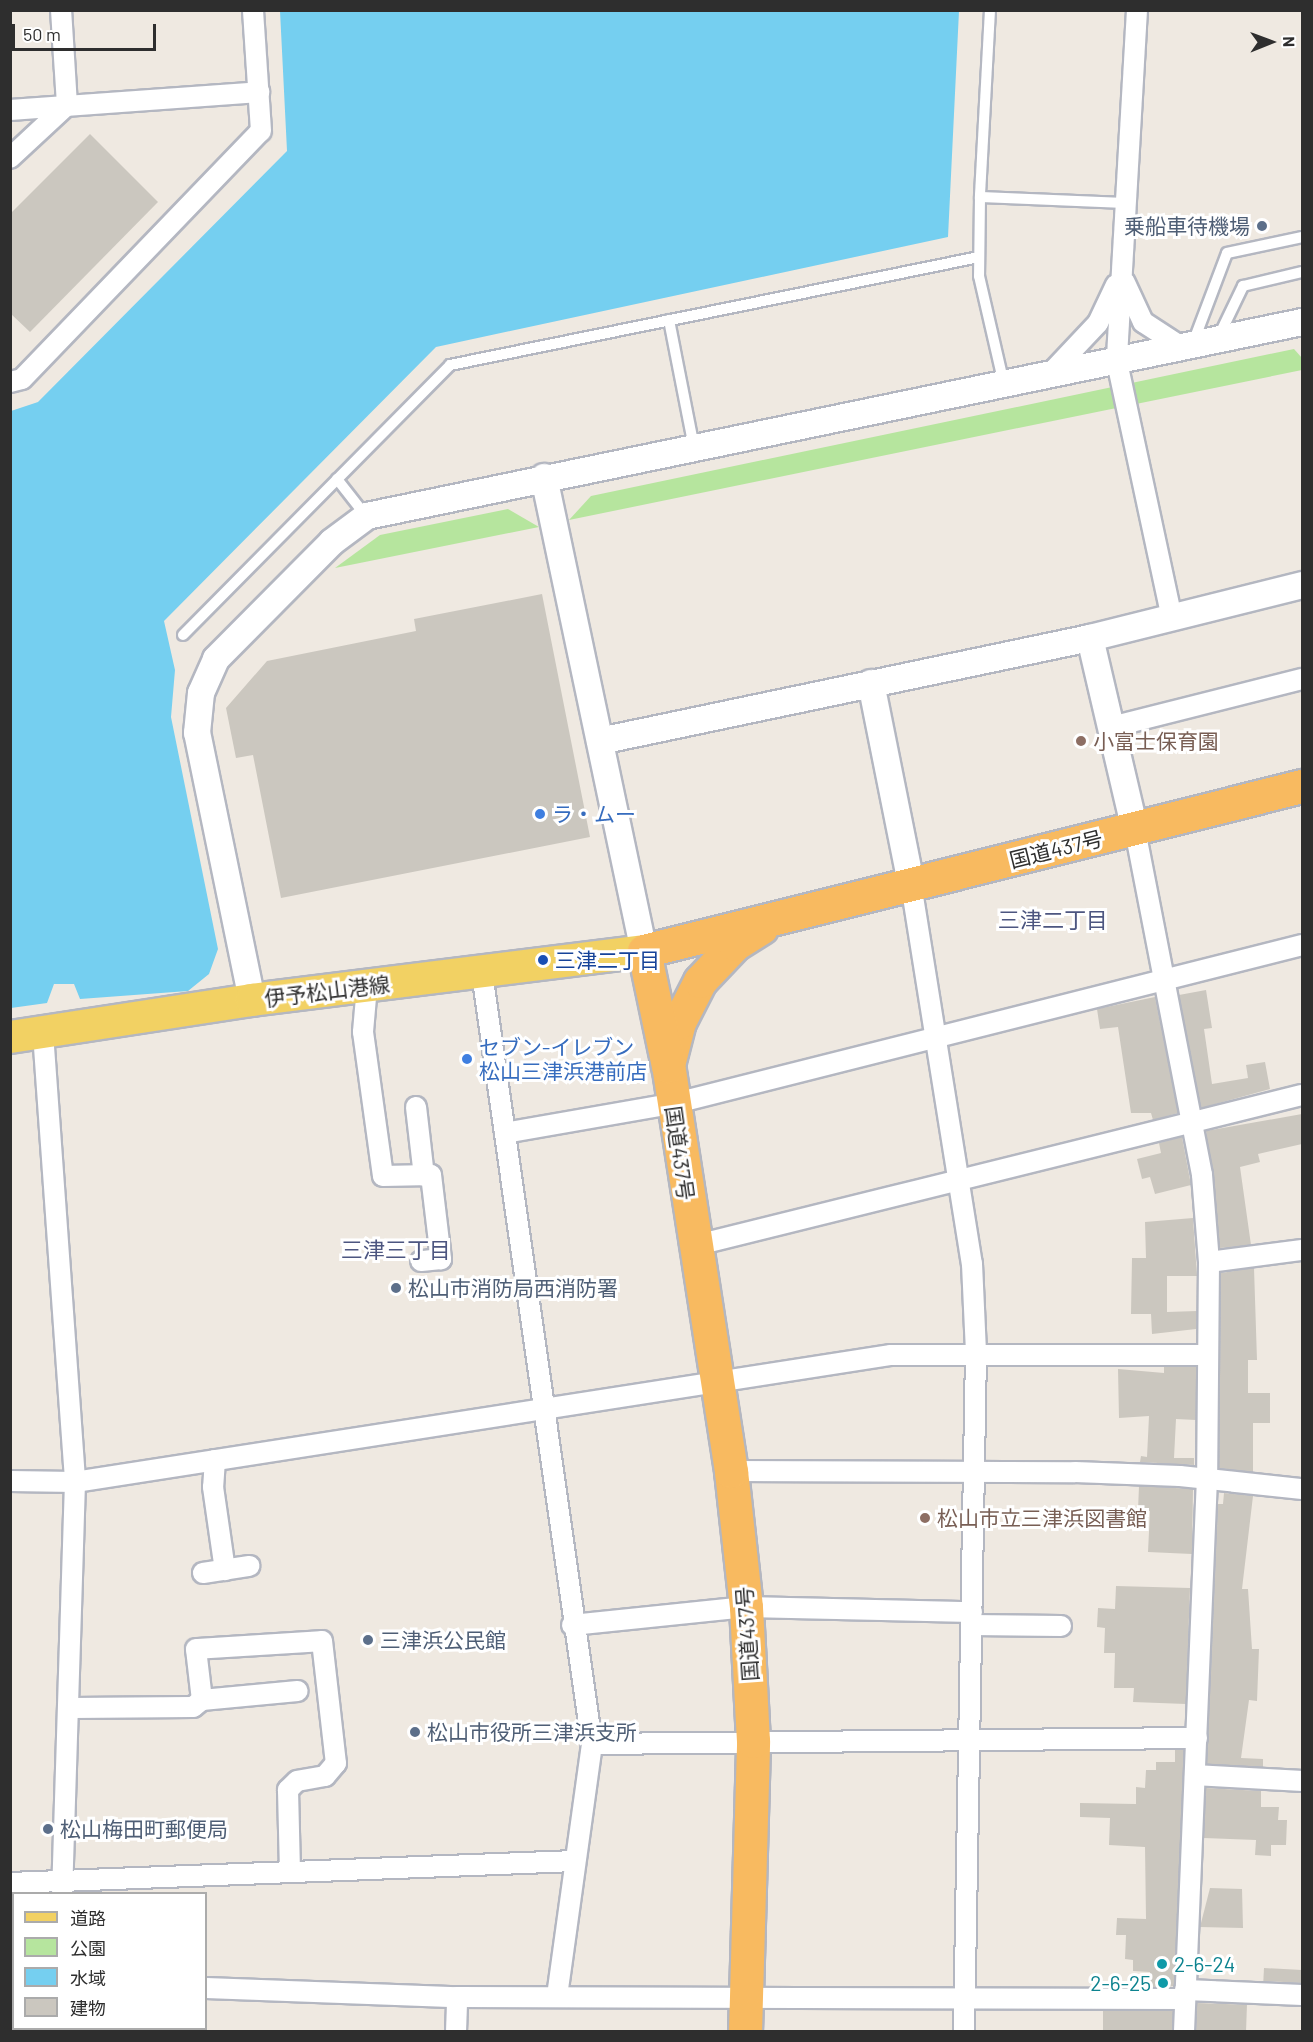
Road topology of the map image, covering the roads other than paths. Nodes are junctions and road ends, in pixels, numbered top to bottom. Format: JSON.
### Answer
{"nodes":[{"id":1,"x":61,"y":10,"type":"edge"},
{"id":2,"x":253,"y":10,"type":"edge"},
{"id":3,"x":990,"y":10,"type":"edge"},
{"id":4,"x":1137,"y":10,"type":"edge"},
{"id":5,"x":259,"y":92,"type":"junction"},
{"id":6,"x":67,"y":105,"type":"junction"},
{"id":7,"x":10,"y":110,"type":"edge"},
{"id":8,"x":10,"y":158,"type":"edge"},
{"id":9,"x":980,"y":197,"type":"junction"},
{"id":10,"x":1126,"y":202,"type":"junction"},
{"id":11,"x":1302,"y":237,"type":"edge"},
{"id":12,"x":979,"y":257,"type":"junction"},
{"id":13,"x":1122,"y":269,"type":"junction"},
{"id":14,"x":1302,"y":272,"type":"edge"},
{"id":15,"x":669,"y":320,"type":"junction"},
{"id":16,"x":1302,"y":322,"type":"edge"},
{"id":17,"x":1197,"y":345,"type":"junction"},
{"id":18,"x":1117,"y":362,"type":"junction"},
{"id":19,"x":1049,"y":375,"type":"junction"},
{"id":20,"x":10,"y":382,"type":"edge"},
{"id":21,"x":1004,"y":384,"type":"junction"},
{"id":22,"x":694,"y":447,"type":"junction"},
{"id":23,"x":544,"y":477,"type":"junction"},
{"id":24,"x":338,"y":479,"type":"junction"},
{"id":25,"x":367,"y":516,"type":"junction"},
{"id":26,"x":1302,"y":585,"type":"edge"},
{"id":27,"x":1172,"y":618,"type":"junction"},
{"id":28,"x":183,"y":635,"type":"dead end"},
{"id":29,"x":1090,"y":638,"type":"junction"},
{"id":30,"x":1302,"y":679,"type":"edge"},
{"id":31,"x":871,"y":683,"type":"junction"},
{"id":32,"x":1112,"y":727,"type":"junction"},
{"id":33,"x":600,"y":741,"type":"junction"},
{"id":34,"x":1302,"y":786,"type":"edge"},
{"id":35,"x":1135,"y":830,"type":"junction"},
{"id":36,"x":912,"y":884,"type":"junction"},
{"id":37,"x":775,"y":919,"type":"junction"},
{"id":38,"x":1302,"y":945,"type":"edge"},
{"id":39,"x":644,"y":951,"type":"junction"},
{"id":40,"x":482,"y":973,"type":"junction"},
{"id":41,"x":1165,"y":977,"type":"junction"},
{"id":42,"x":368,"y":986,"type":"junction"},
{"id":43,"x":252,"y":1000,"type":"junction"},
{"id":44,"x":43,"y":1033,"type":"junction"},
{"id":45,"x":10,"y":1037,"type":"edge"},
{"id":46,"x":939,"y":1038,"type":"junction"},
{"id":47,"x":668,"y":1066,"type":"junction"},
{"id":48,"x":1302,"y":1095,"type":"edge"},
{"id":49,"x":672,"y":1104,"type":"junction"},
{"id":50,"x":416,"y":1107,"type":"dead end"},
{"id":51,"x":1191,"y":1119,"type":"junction"},
{"id":52,"x":505,"y":1133,"type":"junction"},
{"id":53,"x":424,"y":1176,"type":"junction"},
{"id":54,"x":961,"y":1179,"type":"junction"},
{"id":55,"x":693,"y":1246,"type":"junction"},
{"id":56,"x":1302,"y":1250,"type":"edge"},
{"id":57,"x":421,"y":1261,"type":"dead end"},
{"id":58,"x":1209,"y":1262,"type":"junction"},
{"id":59,"x":976,"y":1352,"type":"junction"},
{"id":60,"x":1207,"y":1355,"type":"junction"},
{"id":61,"x":714,"y":1381,"type":"junction"},
{"id":62,"x":544,"y":1412,"type":"junction"},
{"id":63,"x":215,"y":1460,"type":"junction"},
{"id":64,"x":731,"y":1471,"type":"junction"},
{"id":65,"x":970,"y":1473,"type":"junction"},
{"id":66,"x":1207,"y":1478,"type":"junction"},
{"id":67,"x":10,"y":1481,"type":"edge"},
{"id":68,"x":75,"y":1482,"type":"junction"},
{"id":69,"x":1302,"y":1489,"type":"edge"},
{"id":70,"x":249,"y":1566,"type":"dead end"},
{"id":71,"x":225,"y":1570,"type":"junction"},
{"id":72,"x":202,"y":1573,"type":"dead end"},
{"id":73,"x":746,"y":1607,"type":"junction"},
{"id":74,"x":971,"y":1618,"type":"junction"},
{"id":75,"x":572,"y":1625,"type":"junction"},
{"id":76,"x":1061,"y":1626,"type":"dead end"},
{"id":77,"x":298,"y":1691,"type":"dead end"},
{"id":78,"x":202,"y":1700,"type":"junction"},
{"id":79,"x":72,"y":1708,"type":"junction"},
{"id":80,"x":1197,"y":1738,"type":"junction"},
{"id":81,"x":968,"y":1739,"type":"junction"},
{"id":82,"x":753,"y":1741,"type":"junction"},
{"id":83,"x":592,"y":1744,"type":"junction"},
{"id":84,"x":1196,"y":1775,"type":"junction"},
{"id":85,"x":1302,"y":1781,"type":"edge"},
{"id":86,"x":575,"y":1861,"type":"junction"},
{"id":87,"x":290,"y":1872,"type":"junction"},
{"id":88,"x":10,"y":1883,"type":"edge"},
{"id":89,"x":62,"y":1887,"type":"edge"},
{"id":90,"x":207,"y":1988,"type":"edge"},
{"id":91,"x":746,"y":1994,"type":"junction"},
{"id":92,"x":1185,"y":1994,"type":"junction"},
{"id":93,"x":1302,"y":1995,"type":"edge"},
{"id":94,"x":965,"y":1996,"type":"junction"},
{"id":95,"x":457,"y":1997,"type":"junction"},
{"id":96,"x":557,"y":1997,"type":"junction"},
{"id":97,"x":456,"y":2031,"type":"edge"},
{"id":98,"x":746,"y":2031,"type":"edge"},
{"id":99,"x":964,"y":2031,"type":"edge"},
{"id":100,"x":1184,"y":2031,"type":"edge"}],
"edges":[{"from":1,"to":6,"type":"street"},
{"from":2,"to":5,"type":"street"},
{"from":3,"to":9,"type":"lane"},
{"from":4,"to":10,"type":"street"},
{"from":5,"to":6,"type":"street"},
{"from":5,"to":20,"type":"street"},
{"from":6,"to":7,"type":"street"},
{"from":6,"to":8,"type":"street"},
{"from":9,"to":10,"type":"lane"},
{"from":9,"to":12,"type":"lane"},
{"from":10,"to":13,"type":"street"},
{"from":11,"to":17,"type":"lane"},
{"from":12,"to":15,"type":"lane"},
{"from":12,"to":21,"type":"lane"},
{"from":13,"to":17,"type":"street"},
{"from":13,"to":18,"type":"street"},
{"from":13,"to":19,"type":"street"},
{"from":14,"to":17,"type":"lane"},
{"from":15,"to":22,"type":"lane"},
{"from":15,"to":24,"type":"lane"},
{"from":16,"to":17,"type":"street"},
{"from":17,"to":18,"type":"street"},
{"from":18,"to":19,"type":"street"},
{"from":18,"to":27,"type":"street"},
{"from":19,"to":21,"type":"street"},
{"from":21,"to":22,"type":"street"},
{"from":22,"to":23,"type":"street"},
{"from":23,"to":25,"type":"street"},
{"from":23,"to":33,"type":"street"},
{"from":24,"to":25,"type":"lane"},
{"from":24,"to":28,"type":"lane"},
{"from":25,"to":43,"type":"street"},
{"from":26,"to":27,"type":"street"},
{"from":27,"to":29,"type":"street"},
{"from":29,"to":31,"type":"street"},
{"from":29,"to":32,"type":"street"},
{"from":30,"to":32,"type":"street"},
{"from":31,"to":33,"type":"street"},
{"from":31,"to":36,"type":"street"},
{"from":32,"to":35,"type":"street"},
{"from":33,"to":39,"type":"street"},
{"from":34,"to":35,"type":"highway","name":"国道437号"},
{"from":35,"to":36,"type":"highway","name":"国道437号"},
{"from":35,"to":41,"type":"street"},
{"from":36,"to":37,"type":"highway","name":"国道437号"},
{"from":36,"to":46,"type":"street"},
{"from":37,"to":39,"type":"highway","name":"国道437号"},
{"from":37,"to":47,"type":"highway"},
{"from":38,"to":41,"type":"street"},
{"from":39,"to":40,"type":"main road","name":"伊予松山港線"},
{"from":39,"to":47,"type":"highway","name":"国道437号"},
{"from":40,"to":42,"type":"main road","name":"伊予松山港線"},
{"from":40,"to":52,"type":"street"},
{"from":41,"to":46,"type":"street"},
{"from":41,"to":51,"type":"street"},
{"from":42,"to":43,"type":"main road","name":"伊予松山港線"},
{"from":42,"to":53,"type":"street"},
{"from":43,"to":44,"type":"main road","name":"伊予松山港線"},
{"from":44,"to":45,"type":"main road","name":"伊予松山港線"},
{"from":44,"to":68,"type":"street"},
{"from":46,"to":49,"type":"street"},
{"from":46,"to":54,"type":"street"},
{"from":47,"to":49,"type":"highway","name":"国道437号"},
{"from":48,"to":51,"type":"street"},
{"from":49,"to":52,"type":"street"},
{"from":49,"to":55,"type":"highway","name":"国道437号"},
{"from":50,"to":53,"type":"street"},
{"from":51,"to":54,"type":"street"},
{"from":51,"to":58,"type":"street"},
{"from":52,"to":62,"type":"street"},
{"from":53,"to":57,"type":"street"},
{"from":54,"to":55,"type":"street"},
{"from":54,"to":59,"type":"street"},
{"from":55,"to":61,"type":"highway","name":"国道437号"},
{"from":56,"to":58,"type":"street"},
{"from":58,"to":60,"type":"street"},
{"from":59,"to":60,"type":"street"},
{"from":59,"to":61,"type":"street"},
{"from":59,"to":65,"type":"street"},
{"from":60,"to":66,"type":"street"},
{"from":61,"to":62,"type":"street"},
{"from":61,"to":64,"type":"highway","name":"国道437号"},
{"from":62,"to":63,"type":"street"},
{"from":62,"to":75,"type":"street"},
{"from":63,"to":68,"type":"street"},
{"from":63,"to":71,"type":"street"},
{"from":64,"to":65,"type":"street"},
{"from":64,"to":73,"type":"highway","name":"国道437号"},
{"from":65,"to":66,"type":"street"},
{"from":65,"to":74,"type":"street"},
{"from":66,"to":69,"type":"street"},
{"from":66,"to":80,"type":"street"},
{"from":67,"to":68,"type":"street"},
{"from":68,"to":79,"type":"street"},
{"from":70,"to":71,"type":"street"},
{"from":71,"to":72,"type":"street"},
{"from":73,"to":74,"type":"street"},
{"from":73,"to":75,"type":"street"},
{"from":73,"to":82,"type":"highway","name":"国道437号"},
{"from":74,"to":76,"type":"street"},
{"from":74,"to":81,"type":"street"},
{"from":75,"to":83,"type":"street"},
{"from":77,"to":78,"type":"street"},
{"from":78,"to":79,"type":"street"},
{"from":78,"to":87,"type":"street"},
{"from":79,"to":89,"type":"street"},
{"from":80,"to":81,"type":"street"},
{"from":80,"to":84,"type":"street"},
{"from":81,"to":82,"type":"street"},
{"from":81,"to":94,"type":"street"},
{"from":82,"to":83,"type":"street"},
{"from":82,"to":91,"type":"highway","name":"国道437号"},
{"from":83,"to":86,"type":"street"},
{"from":84,"to":85,"type":"street"},
{"from":84,"to":92,"type":"street"},
{"from":86,"to":87,"type":"street"},
{"from":86,"to":96,"type":"street"},
{"from":87,"to":89,"type":"street"},
{"from":88,"to":89,"type":"street"},
{"from":90,"to":95,"type":"street"},
{"from":91,"to":94,"type":"street"},
{"from":91,"to":96,"type":"street"},
{"from":91,"to":98,"type":"highway","name":"国道437号"},
{"from":92,"to":93,"type":"street"},
{"from":92,"to":94,"type":"street"},
{"from":92,"to":100,"type":"street"},
{"from":94,"to":99,"type":"street"},
{"from":95,"to":96,"type":"street"},
{"from":95,"to":97,"type":"street"}]}
